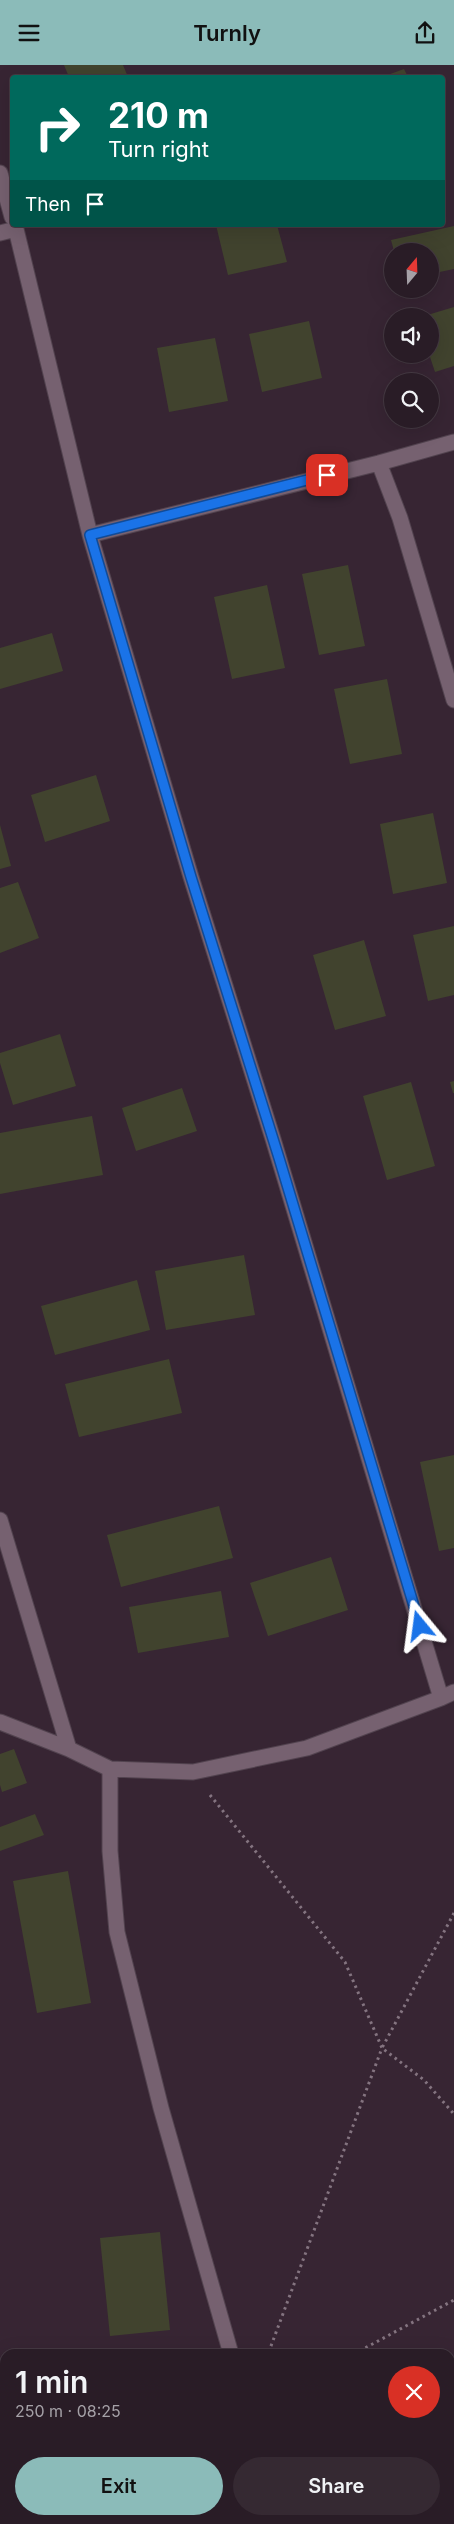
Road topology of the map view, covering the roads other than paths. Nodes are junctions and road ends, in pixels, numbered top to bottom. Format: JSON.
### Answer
{"nodes":[{"id":1,"x":0,"y":173,"type":"edge"},
{"id":2,"x":10,"y":209,"type":"edge"},
{"id":3,"x":15,"y":227,"type":"edge"},
{"id":4,"x":454,"y":442,"type":"edge"},
{"id":5,"x":379,"y":463,"type":"junction"},
{"id":6,"x":90,"y":535,"type":"junction"},
{"id":7,"x":454,"y":701,"type":"edge"},
{"id":8,"x":0,"y":1520,"type":"edge"},
{"id":9,"x":448,"y":1695,"type":"edge"},
{"id":10,"x":0,"y":1722,"type":"edge"},
{"id":11,"x":69,"y":1749,"type":"junction"},
{"id":12,"x":110,"y":1769,"type":"junction"},
{"id":13,"x":230,"y":2349,"type":"edge"}],
"edges":[{"from":1,"to":2,"type":"street"},
{"from":3,"to":6,"type":"street"},
{"from":4,"to":5,"type":"street"},
{"from":5,"to":6,"type":"street"},
{"from":5,"to":7,"type":"street"},
{"from":6,"to":9,"type":"street"},
{"from":8,"to":11,"type":"street"},
{"from":9,"to":12,"type":"street"},
{"from":10,"to":11,"type":"street"},
{"from":11,"to":12,"type":"street"},
{"from":12,"to":13,"type":"street"}]}
